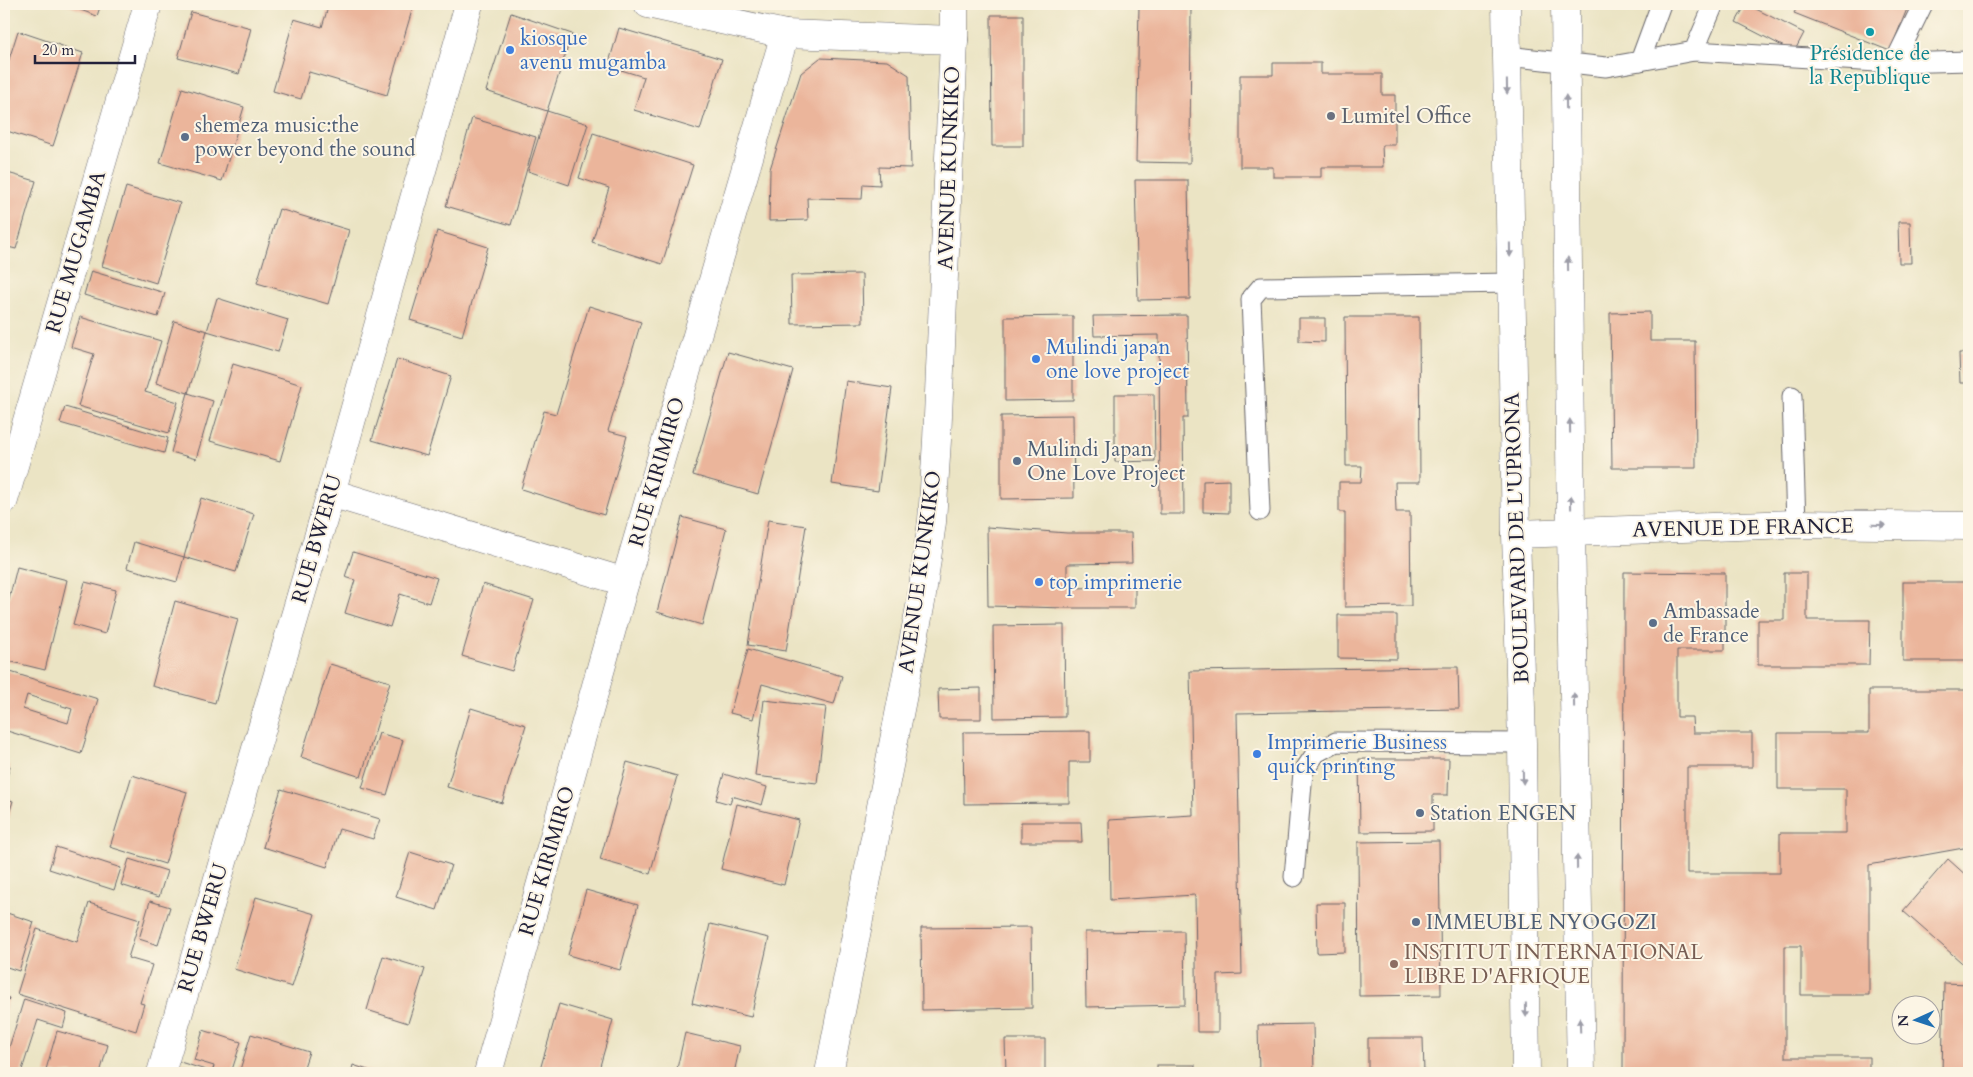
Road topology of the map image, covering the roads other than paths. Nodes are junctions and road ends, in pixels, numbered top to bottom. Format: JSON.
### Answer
{"nodes":[{"id":1,"x":148,"y":4,"type":"edge"},
{"id":2,"x":469,"y":4,"type":"edge"},
{"id":3,"x":648,"y":4,"type":"edge"},
{"id":4,"x":954,"y":4,"type":"edge"},
{"id":5,"x":1506,"y":4,"type":"edge"},
{"id":6,"x":1565,"y":4,"type":"edge"},
{"id":7,"x":1662,"y":4,"type":"edge"},
{"id":8,"x":1714,"y":4,"type":"edge"},
{"id":9,"x":1923,"y":4,"type":"edge"},
{"id":10,"x":785,"y":34,"type":"junction"},
{"id":11,"x":954,"y":40,"type":"junction"},
{"id":12,"x":1694,"y":51,"type":"junction"},
{"id":13,"x":1507,"y":56,"type":"junction"},
{"id":14,"x":1640,"y":61,"type":"junction"},
{"id":15,"x":1969,"y":61,"type":"edge"},
{"id":16,"x":1565,"y":63,"type":"junction"},
{"id":17,"x":1894,"y":63,"type":"junction"},
{"id":18,"x":1510,"y":283,"type":"junction"},
{"id":19,"x":1792,"y":396,"type":"dead end"},
{"id":20,"x":331,"y":493,"type":"junction"},
{"id":21,"x":4,"y":500,"type":"edge"},
{"id":22,"x":1260,"y":511,"type":"dead end"},
{"id":23,"x":1796,"y":524,"type":"junction"},
{"id":24,"x":1969,"y":526,"type":"edge"},
{"id":25,"x":1571,"y":532,"type":"junction"},
{"id":26,"x":1516,"y":534,"type":"junction"},
{"id":27,"x":625,"y":582,"type":"junction"},
{"id":28,"x":1522,"y":742,"type":"junction"},
{"id":29,"x":1294,"y":877,"type":"dead end"},
{"id":30,"x":161,"y":1073,"type":"edge"},
{"id":31,"x":488,"y":1073,"type":"edge"},
{"id":32,"x":829,"y":1073,"type":"edge"},
{"id":33,"x":1526,"y":1073,"type":"edge"},
{"id":34,"x":1581,"y":1073,"type":"edge"}],
"edges":[{"from":1,"to":21,"type":"street","name":"RUE MUGAMBA"},
{"from":2,"to":20,"type":"street","name":"RUE BWERU"},
{"from":3,"to":10,"type":"street"},
{"from":4,"to":11,"type":"street","name":"AVENUE KUNKIKO"},
{"from":5,"to":13,"type":"street","name":"BOULEVARD DE L'UPRONA"},
{"from":6,"to":16,"type":"street"},
{"from":7,"to":14,"type":"lane"},
{"from":8,"to":12,"type":"lane"},
{"from":9,"to":17,"type":"lane"},
{"from":10,"to":11,"type":"street"},
{"from":10,"to":27,"type":"street","name":"RUE KIRIMIRO"},
{"from":11,"to":32,"type":"street","name":"AVENUE KUNKIKO"},
{"from":12,"to":14,"type":"lane"},
{"from":12,"to":17,"type":"lane"},
{"from":13,"to":16,"type":"lane"},
{"from":13,"to":18,"type":"street","name":"BOULEVARD DE L'UPRONA","one_way":true},
{"from":14,"to":16,"type":"lane"},
{"from":15,"to":17,"type":"lane"},
{"from":25,"to":16,"type":"street","one_way":true},
{"from":18,"to":22,"type":"lane"},
{"from":18,"to":26,"type":"street","name":"BOULEVARD DE L'UPRONA"},
{"from":19,"to":23,"type":"lane"},
{"from":20,"to":27,"type":"street"},
{"from":20,"to":30,"type":"street","name":"RUE BWERU"},
{"from":23,"to":24,"type":"street","name":"AVENUE DE FRANCE","one_way":true},
{"from":23,"to":25,"type":"street","name":"AVENUE DE FRANCE"},
{"from":25,"to":26,"type":"street","name":"AVENUE DE FRANCE"},
{"from":34,"to":25,"type":"street","one_way":true},
{"from":26,"to":28,"type":"street","name":"BOULEVARD DE L'UPRONA"},
{"from":27,"to":31,"type":"street","name":"RUE KIRIMIRO"},
{"from":28,"to":29,"type":"lane"},
{"from":28,"to":33,"type":"street","name":"BOULEVARD DE L'UPRONA","one_way":true}]}
